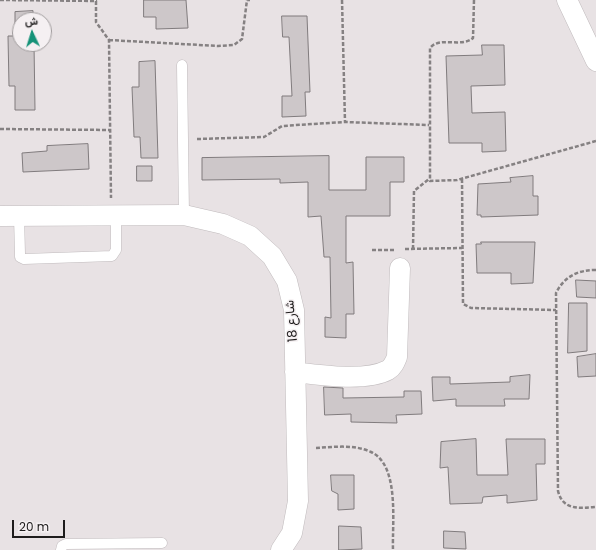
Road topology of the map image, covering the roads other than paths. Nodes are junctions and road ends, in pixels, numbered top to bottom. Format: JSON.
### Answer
{"nodes":[{"id":1,"x":567,"y":0,"type":"edge"},
{"id":2,"x":596,"y":61,"type":"edge"},
{"id":3,"x":182,"y":65,"type":"dead end"},
{"id":4,"x":184,"y":215,"type":"junction"},
{"id":5,"x":9,"y":216,"type":"edge"},
{"id":6,"x":113,"y":216,"type":"junction"},
{"id":7,"x":400,"y":268,"type":"dead end"},
{"id":8,"x":295,"y":372,"type":"junction"},
{"id":9,"x":162,"y":543,"type":"dead end"},
{"id":10,"x":61,"y":550,"type":"edge"},
{"id":11,"x":281,"y":550,"type":"edge"}],
"edges":[{"from":1,"to":2,"type":"street"},
{"from":3,"to":4,"type":"lane"},
{"from":4,"to":6,"type":"street","name":"شارع 18"},
{"from":4,"to":8,"type":"street","name":"شارع 18"},
{"from":5,"to":6,"type":"street","name":"شارع 18"},
{"from":5,"to":6,"type":"lane"},
{"from":7,"to":8,"type":"street"},
{"from":8,"to":11,"type":"street","name":"شارع 18"},
{"from":9,"to":10,"type":"lane"}]}
